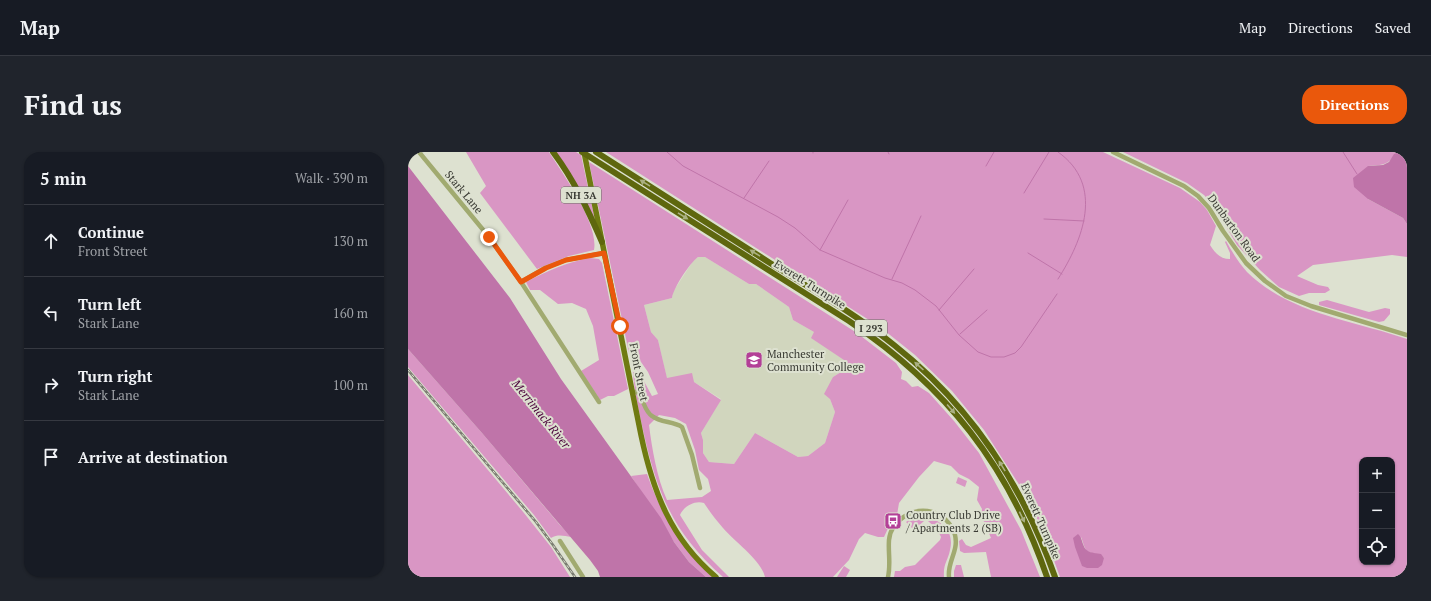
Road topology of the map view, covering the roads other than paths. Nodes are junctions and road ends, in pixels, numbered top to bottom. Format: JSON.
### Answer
{"nodes":[{"id":1,"x":419,"y":152,"type":"edge"},
{"id":2,"x":553,"y":152,"type":"edge"},
{"id":3,"x":583,"y":152,"type":"edge"},
{"id":4,"x":596,"y":152,"type":"edge"},
{"id":5,"x":1113,"y":152,"type":"edge"},
{"id":6,"x":602,"y":242,"type":"junction"},
{"id":7,"x":604,"y":253,"type":"junction"},
{"id":8,"x":521,"y":282,"type":"junction"},
{"id":9,"x":1407,"y":335,"type":"edge"},
{"id":10,"x":633,"y":392,"type":"junction"},
{"id":11,"x":599,"y":402,"type":"dead end"},
{"id":12,"x":700,"y":488,"type":"dead end"},
{"id":13,"x":560,"y":541,"type":"dead end"},
{"id":14,"x":583,"y":577,"type":"edge"},
{"id":15,"x":716,"y":577,"type":"edge"},
{"id":16,"x":888,"y":577,"type":"edge"},
{"id":17,"x":949,"y":577,"type":"edge"},
{"id":18,"x":1047,"y":577,"type":"edge"},
{"id":19,"x":1054,"y":577,"type":"edge"}],
"edges":[{"from":1,"to":8,"type":"street","name":"Stark Lane"},
{"from":2,"to":6,"type":"highway","number":"NH 3A"},
{"from":3,"to":6,"type":"main road","name":"Front Street","number":"NH 3A"},
{"from":3,"to":18,"type":"highway","name":"Everett Turnpike","number":"I 293","one_way":true},
{"from":19,"to":4,"type":"highway","name":"Everett Turnpike","number":"I 293","one_way":true},
{"from":5,"to":9,"type":"street","name":"Dunbarton Road"},
{"from":6,"to":7,"type":"main road","name":"Front Street","number":"NH 3A"},
{"from":7,"to":8,"type":"street"},
{"from":7,"to":10,"type":"main road","name":"Front Street","number":"NH 3A"},
{"from":8,"to":11,"type":"street","name":"Stark Lane"},
{"from":10,"to":12,"type":"street"},
{"from":10,"to":15,"type":"main road","name":"Front Street","number":"NH 3A"},
{"from":13,"to":14,"type":"street"},
{"from":16,"to":17,"type":"street"}]}
